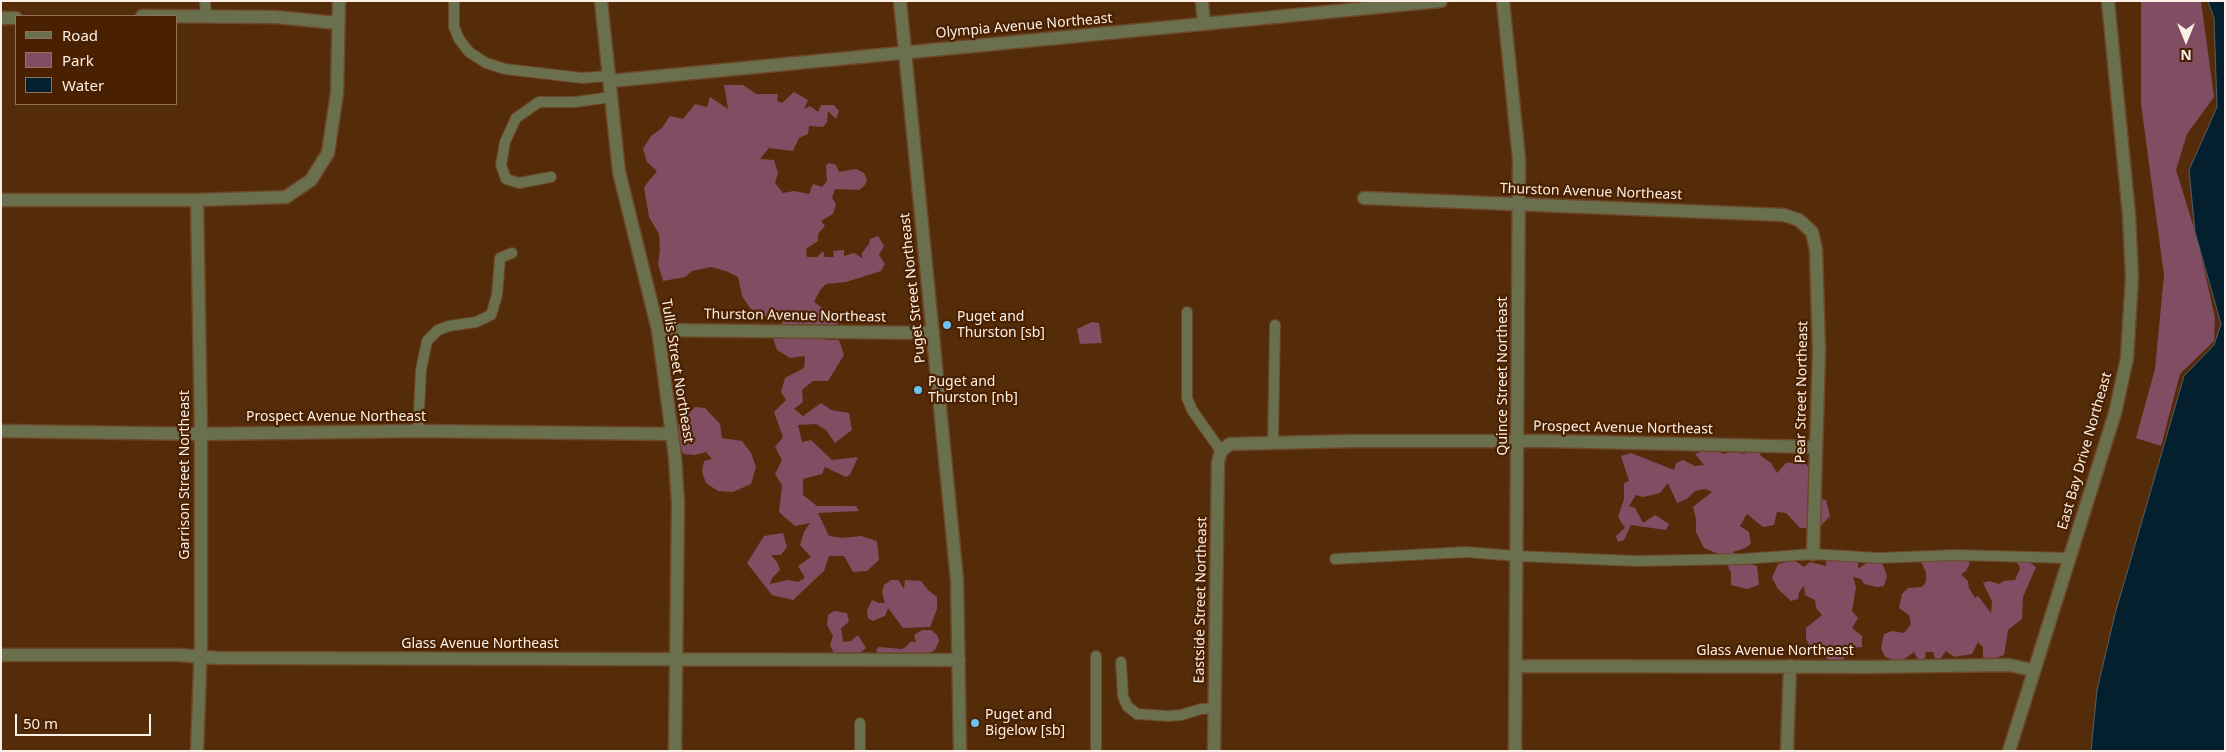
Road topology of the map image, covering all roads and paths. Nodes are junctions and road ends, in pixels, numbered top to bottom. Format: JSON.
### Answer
{"nodes":[{"id":1,"x":205,"y":1,"type":"edge"},
{"id":2,"x":339,"y":1,"type":"edge"},
{"id":3,"x":454,"y":1,"type":"edge"},
{"id":4,"x":601,"y":1,"type":"edge"},
{"id":5,"x":900,"y":1,"type":"edge"},
{"id":6,"x":1202,"y":1,"type":"edge"},
{"id":7,"x":1441,"y":1,"type":"edge"},
{"id":8,"x":1503,"y":1,"type":"edge"},
{"id":9,"x":2108,"y":1,"type":"edge"},
{"id":10,"x":178,"y":16,"type":"edge"},
{"id":11,"x":206,"y":16,"type":"junction"},
{"id":12,"x":1,"y":18,"type":"edge"},
{"id":13,"x":15,"y":18,"type":"edge"},
{"id":14,"x":338,"y":23,"type":"junction"},
{"id":15,"x":1204,"y":24,"type":"junction"},
{"id":16,"x":905,"y":53,"type":"junction"},
{"id":17,"x":609,"y":78,"type":"junction"},
{"id":18,"x":611,"y":97,"type":"junction"},
{"id":19,"x":550,"y":178,"type":"dead end"},
{"id":20,"x":1364,"y":198,"type":"dead end"},
{"id":21,"x":1,"y":200,"type":"edge"},
{"id":22,"x":197,"y":200,"type":"junction"},
{"id":23,"x":1518,"y":204,"type":"junction"},
{"id":24,"x":1812,"y":232,"type":"joint"},
{"id":25,"x":512,"y":254,"type":"dead end"},
{"id":26,"x":1188,"y":312,"type":"dead end"},
{"id":27,"x":1274,"y":325,"type":"dead end"},
{"id":28,"x":658,"y":330,"type":"junction"},
{"id":29,"x":933,"y":334,"type":"junction"},
{"id":30,"x":1,"y":431,"type":"edge"},
{"id":31,"x":418,"y":431,"type":"junction"},
{"id":32,"x":201,"y":434,"type":"junction"},
{"id":33,"x":672,"y":434,"type":"junction"},
{"id":34,"x":1273,"y":442,"type":"junction"},
{"id":35,"x":1518,"y":442,"type":"junction"},
{"id":36,"x":1816,"y":447,"type":"junction"},
{"id":37,"x":1221,"y":451,"type":"junction"},
{"id":38,"x":1813,"y":554,"type":"junction"},
{"id":39,"x":1516,"y":556,"type":"junction"},
{"id":40,"x":2069,"y":558,"type":"junction"},
{"id":41,"x":1335,"y":560,"type":"dead end"},
{"id":42,"x":1,"y":655,"type":"edge"},
{"id":43,"x":1096,"y":656,"type":"dead end"},
{"id":44,"x":199,"y":658,"type":"junction"},
{"id":45,"x":677,"y":660,"type":"junction"},
{"id":46,"x":959,"y":660,"type":"junction"},
{"id":47,"x":1121,"y":662,"type":"dead end"},
{"id":48,"x":1516,"y":666,"type":"junction"},
{"id":49,"x":1790,"y":666,"type":"junction"},
{"id":50,"x":2032,"y":670,"type":"junction"},
{"id":51,"x":1215,"y":708,"type":"junction"},
{"id":52,"x":860,"y":723,"type":"dead end"},
{"id":53,"x":197,"y":751,"type":"edge"},
{"id":54,"x":675,"y":751,"type":"edge"},
{"id":55,"x":860,"y":751,"type":"edge"},
{"id":56,"x":960,"y":751,"type":"edge"},
{"id":57,"x":1096,"y":751,"type":"edge"},
{"id":58,"x":1214,"y":751,"type":"edge"},
{"id":59,"x":1515,"y":751,"type":"edge"},
{"id":60,"x":1786,"y":751,"type":"edge"},
{"id":61,"x":2009,"y":751,"type":"edge"}],
"edges":[{"from":1,"to":11,"type":"lane"},
{"from":2,"to":14,"type":"street"},
{"from":3,"to":17,"type":"lane"},
{"from":4,"to":17,"type":"street","name":"Tullis Street Northeast"},
{"from":5,"to":16,"type":"street","name":"Puget Street Northeast"},
{"from":6,"to":15,"type":"street"},
{"from":7,"to":15,"type":"street","name":"Olympia Avenue Northeast"},
{"from":8,"to":23,"type":"street","name":"Quince Street Northeast"},
{"from":9,"to":40,"type":"street","name":"East Bay Drive Northeast"},
{"from":10,"to":11,"type":"street"},
{"from":11,"to":14,"type":"street"},
{"from":12,"to":13,"type":"street"},
{"from":14,"to":22,"type":"street"},
{"from":15,"to":16,"type":"street","name":"Olympia Avenue Northeast"},
{"from":16,"to":17,"type":"street","name":"Olympia Avenue Northeast"},
{"from":16,"to":29,"type":"street","name":"Puget Street Northeast"},
{"from":17,"to":18,"type":"street","name":"Tullis Street Northeast"},
{"from":18,"to":19,"type":"lane"},
{"from":18,"to":28,"type":"street","name":"Tullis Street Northeast"},
{"from":20,"to":23,"type":"street","name":"Thurston Avenue Northeast"},
{"from":21,"to":22,"type":"street"},
{"from":22,"to":32,"type":"street","name":"Garrison Street Northeast"},
{"from":23,"to":24,"type":"street","name":"Thurston Avenue Northeast"},
{"from":23,"to":35,"type":"street","name":"Quince Street Northeast"},
{"from":24,"to":36,"type":"street","name":"Pear Street Northeast"},
{"from":25,"to":31,"type":"lane"},
{"from":26,"to":37,"type":"lane"},
{"from":27,"to":34,"type":"lane"},
{"from":28,"to":29,"type":"street","name":"Thurston Avenue Northeast"},
{"from":28,"to":33,"type":"street","name":"Tullis Street Northeast"},
{"from":29,"to":46,"type":"street","name":"Puget Street Northeast"},
{"from":30,"to":32,"type":"street","name":"Prospect Avenue Northeast"},
{"from":31,"to":32,"type":"street","name":"Prospect Avenue Northeast"},
{"from":31,"to":33,"type":"street","name":"Prospect Avenue Northeast"},
{"from":32,"to":44,"type":"street","name":"Garrison Street Northeast"},
{"from":33,"to":45,"type":"street","name":"Tullis Street Northeast"},
{"from":34,"to":35,"type":"street","name":"Prospect Avenue Northeast"},
{"from":34,"to":37,"type":"street","name":"Prospect Avenue Northeast"},
{"from":35,"to":36,"type":"street","name":"Prospect Avenue Northeast"},
{"from":35,"to":39,"type":"street","name":"Quince Street Northeast"},
{"from":36,"to":38,"type":"street","name":"Pear Street Northeast"},
{"from":37,"to":51,"type":"street","name":"Eastside Street Northeast"},
{"from":38,"to":39,"type":"lane"},
{"from":38,"to":40,"type":"lane"},
{"from":39,"to":41,"type":"lane"},
{"from":39,"to":48,"type":"street","name":"Quince Street Northeast"},
{"from":40,"to":50,"type":"street","name":"East Bay Drive Northeast"},
{"from":42,"to":44,"type":"street","name":"Glass Avenue Northeast"},
{"from":43,"to":57,"type":"lane"},
{"from":44,"to":45,"type":"street","name":"Glass Avenue Northeast"},
{"from":44,"to":53,"type":"street","name":"Garrison Street Northeast"},
{"from":45,"to":46,"type":"street","name":"Glass Avenue Northeast"},
{"from":45,"to":54,"type":"street","name":"Tullis Street Northeast"},
{"from":46,"to":56,"type":"street","name":"Puget Street Northeast"},
{"from":47,"to":51,"type":"lane"},
{"from":48,"to":49,"type":"street","name":"Glass Avenue Northeast"},
{"from":48,"to":59,"type":"street","name":"Quince Street Northeast"},
{"from":49,"to":50,"type":"street","name":"Glass Avenue Northeast"},
{"from":49,"to":60,"type":"street"},
{"from":50,"to":61,"type":"street","name":"East Bay Drive Northeast"},
{"from":51,"to":58,"type":"street","name":"Eastside Street Northeast"},
{"from":52,"to":55,"type":"lane"}]}
